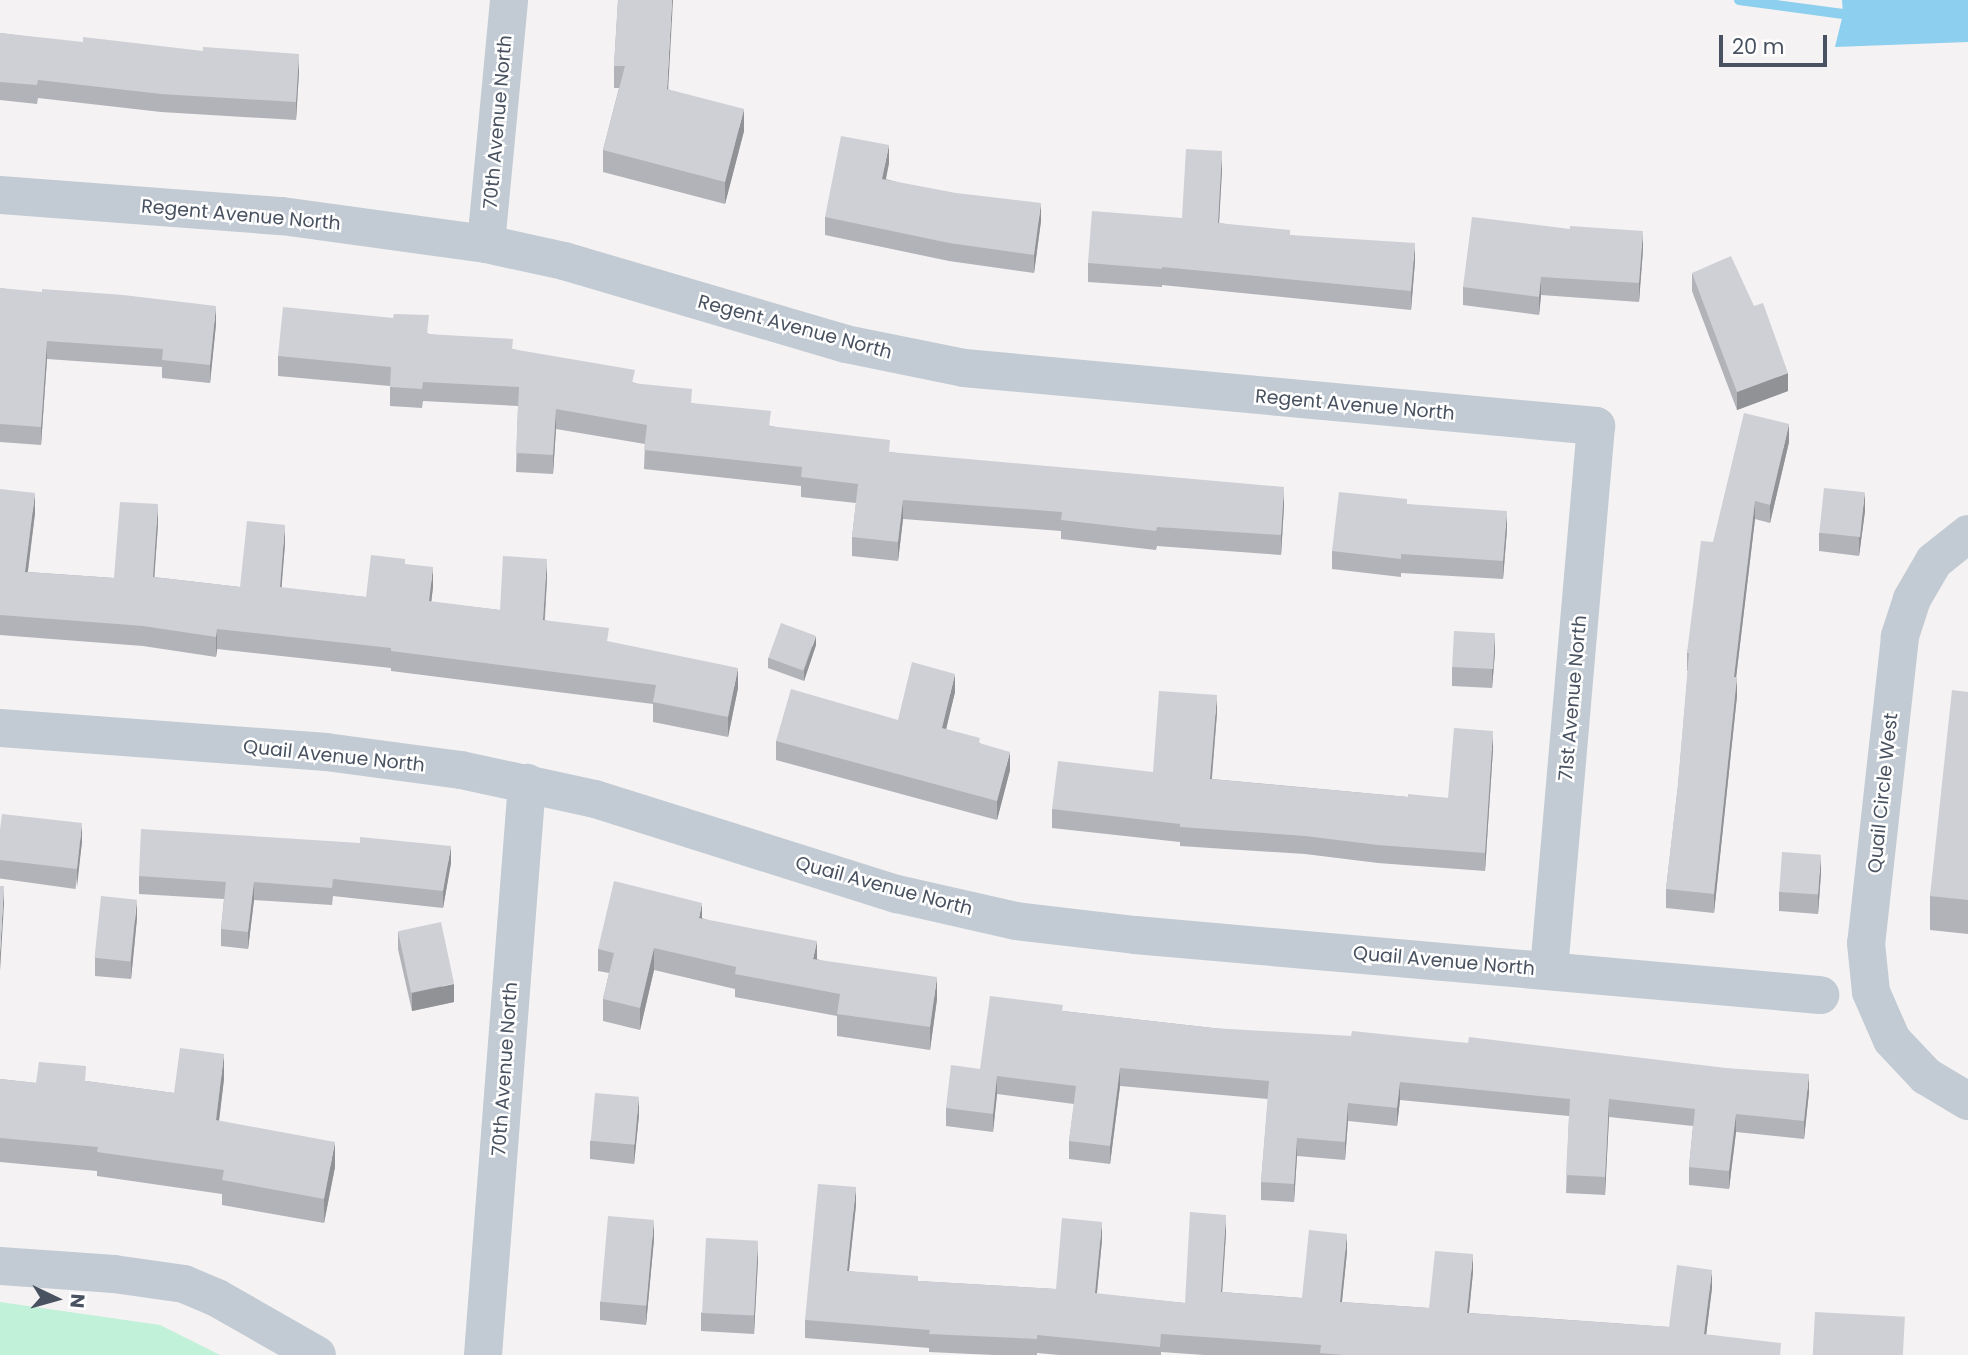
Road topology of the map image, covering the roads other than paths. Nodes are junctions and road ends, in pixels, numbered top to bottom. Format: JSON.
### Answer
{"nodes":[{"id":1,"x":509,"y":0,"type":"edge"},
{"id":2,"x":0,"y":195,"type":"edge"},
{"id":3,"x":486,"y":244,"type":"junction"},
{"id":4,"x":1596,"y":426,"type":"joint"},
{"id":5,"x":1968,"y":534,"type":"edge"},
{"id":6,"x":0,"y":728,"type":"edge"},
{"id":7,"x":527,"y":783,"type":"junction"},
{"id":8,"x":1549,"y":970,"type":"junction"},
{"id":9,"x":1820,"y":995,"type":"dead end"},
{"id":10,"x":1968,"y":1101,"type":"edge"},
{"id":11,"x":0,"y":1266,"type":"edge"},
{"id":12,"x":317,"y":1355,"type":"edge"},
{"id":13,"x":483,"y":1355,"type":"edge"}],
"edges":[{"from":1,"to":3,"type":"street","name":"70th Avenue North"},
{"from":2,"to":3,"type":"street","name":"Regent Avenue North"},
{"from":3,"to":4,"type":"street","name":"Regent Avenue North"},
{"from":4,"to":8,"type":"street","name":"71st Avenue North"},
{"from":5,"to":10,"type":"street","name":"Quail Circle West"},
{"from":6,"to":7,"type":"street","name":"Quail Avenue North"},
{"from":7,"to":8,"type":"street","name":"Quail Avenue North"},
{"from":7,"to":13,"type":"street","name":"70th Avenue North"},
{"from":8,"to":9,"type":"street","name":"Quail Avenue North"},
{"from":11,"to":12,"type":"street"}]}
